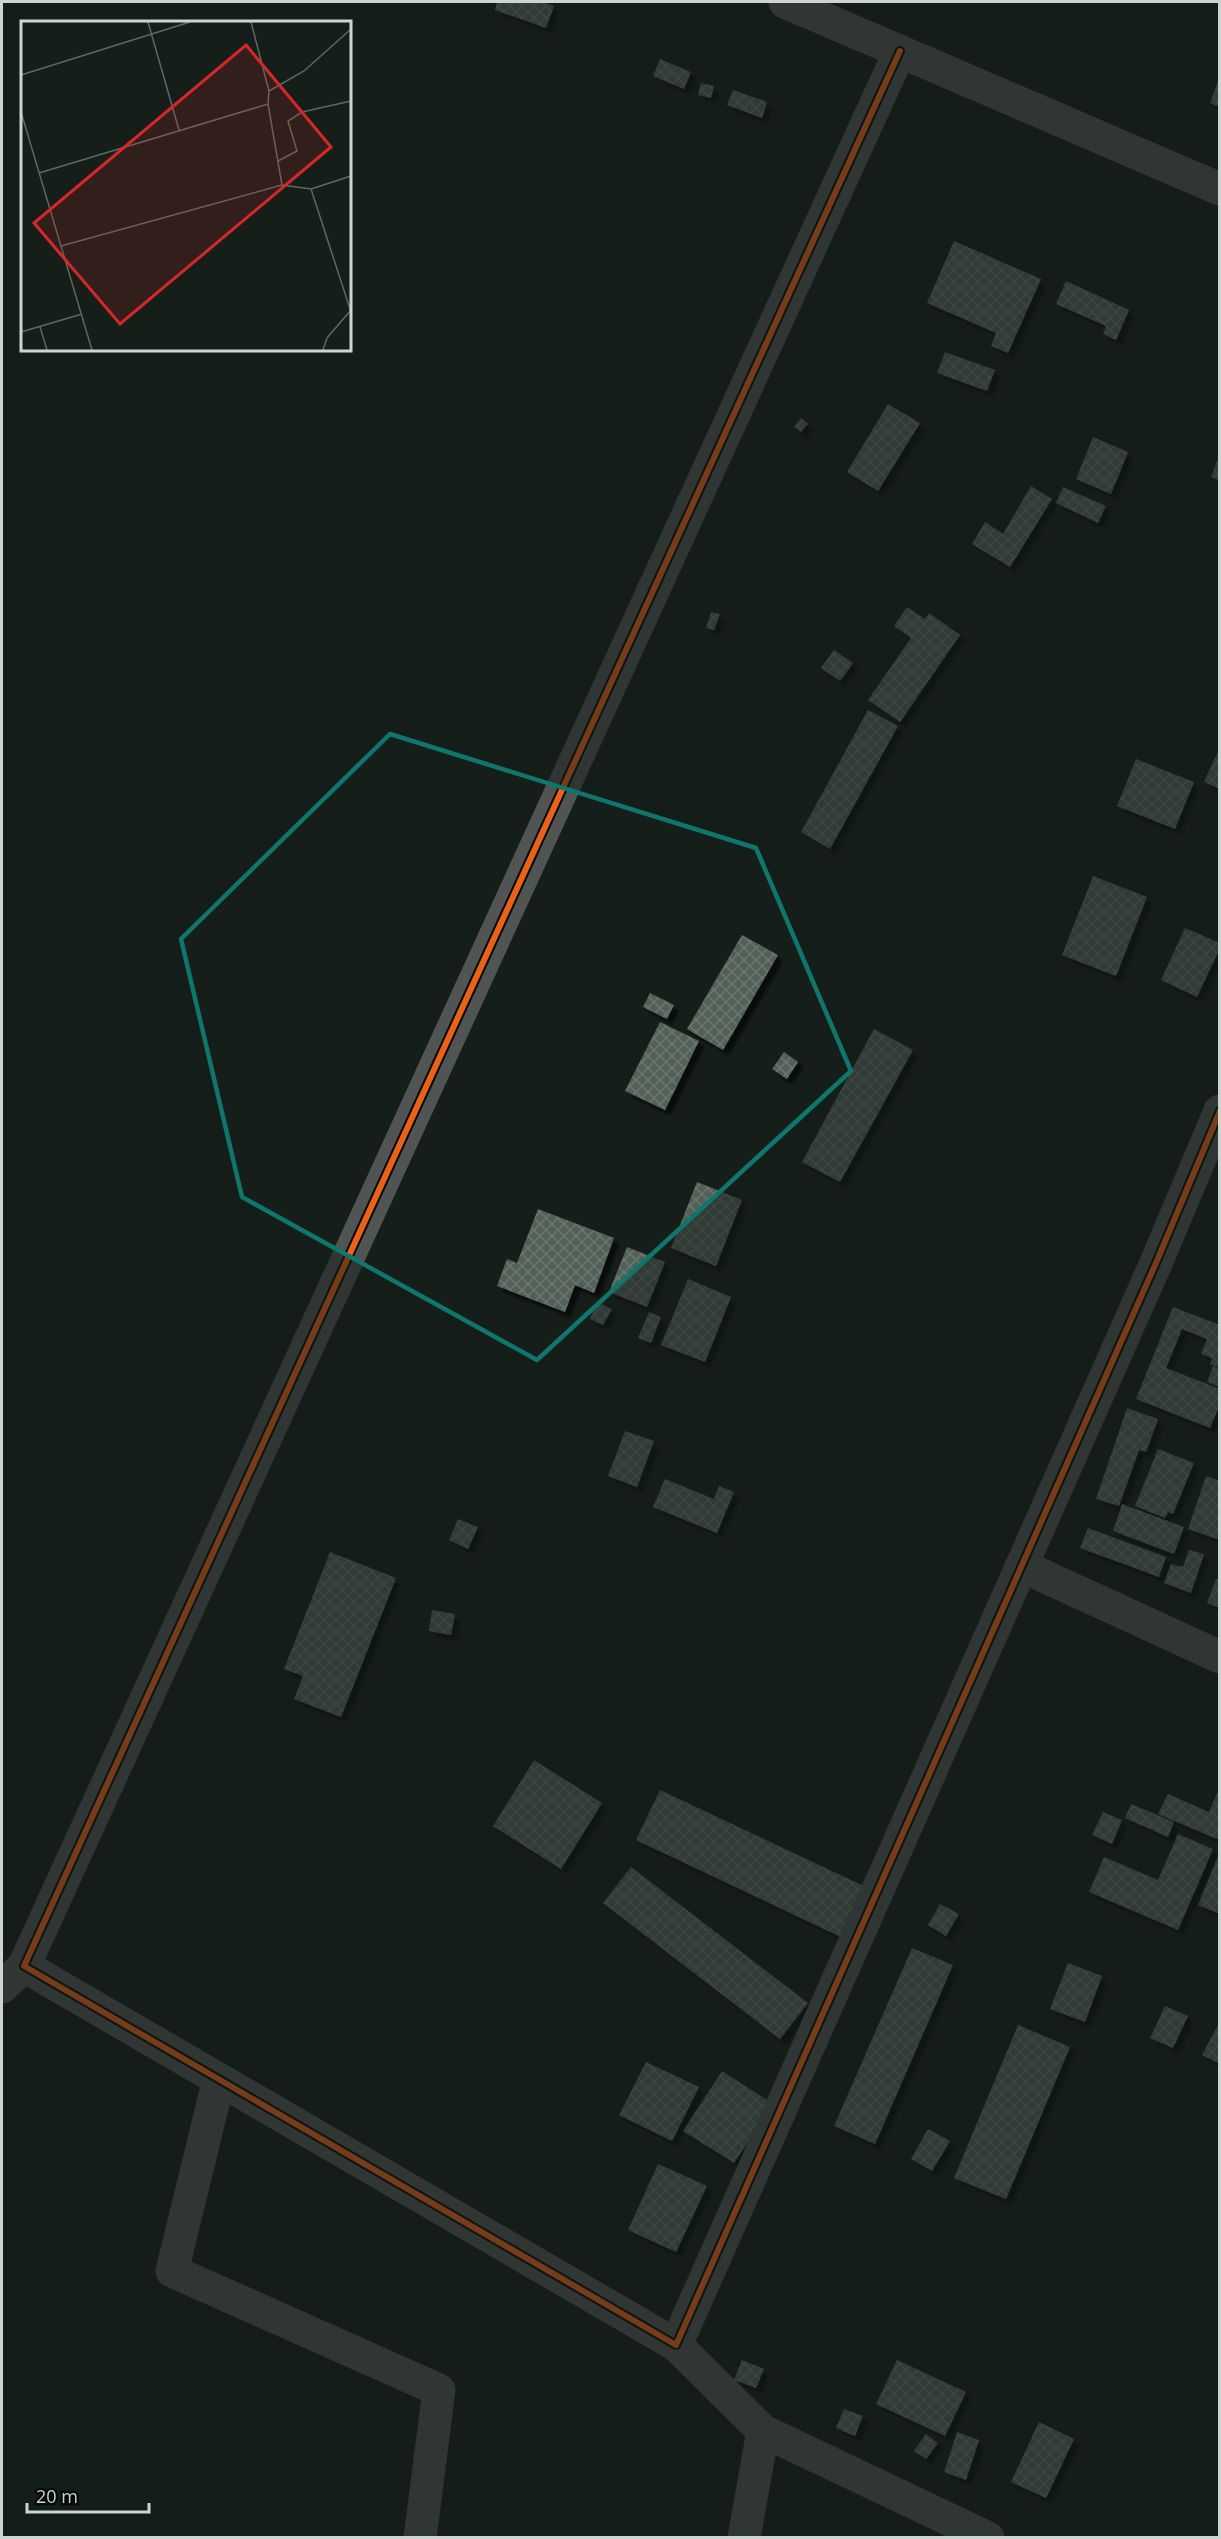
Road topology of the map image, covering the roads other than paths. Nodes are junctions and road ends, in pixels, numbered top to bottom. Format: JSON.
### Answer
{"nodes":[{"id":1,"x":785,"y":2,"type":"edge"},
{"id":2,"x":900,"y":51,"type":"junction"},
{"id":3,"x":1220,"y":189,"type":"edge"},
{"id":4,"x":1220,"y":1111,"type":"edge"},
{"id":5,"x":1022,"y":1566,"type":"junction"},
{"id":6,"x":1220,"y":1657,"type":"edge"},
{"id":7,"x":13,"y":1977,"type":"edge"},
{"id":8,"x":219,"y":2079,"type":"junction"},
{"id":9,"x":676,"y":2344,"type":"junction"},
{"id":10,"x":763,"y":2431,"type":"junction"},
{"id":11,"x":420,"y":2538,"type":"edge"},
{"id":12,"x":744,"y":2538,"type":"edge"},
{"id":13,"x":988,"y":2538,"type":"edge"}],
"edges":[{"from":1,"to":2,"type":"street"},
{"from":2,"to":3,"type":"street"},
{"from":2,"to":7,"type":"street"},
{"from":4,"to":5,"type":"street"},
{"from":5,"to":6,"type":"street"},
{"from":5,"to":9,"type":"street"},
{"from":7,"to":8,"type":"street"},
{"from":8,"to":9,"type":"street"},
{"from":8,"to":11,"type":"street"},
{"from":9,"to":10,"type":"street"},
{"from":10,"to":12,"type":"street"},
{"from":10,"to":13,"type":"street"}]}
